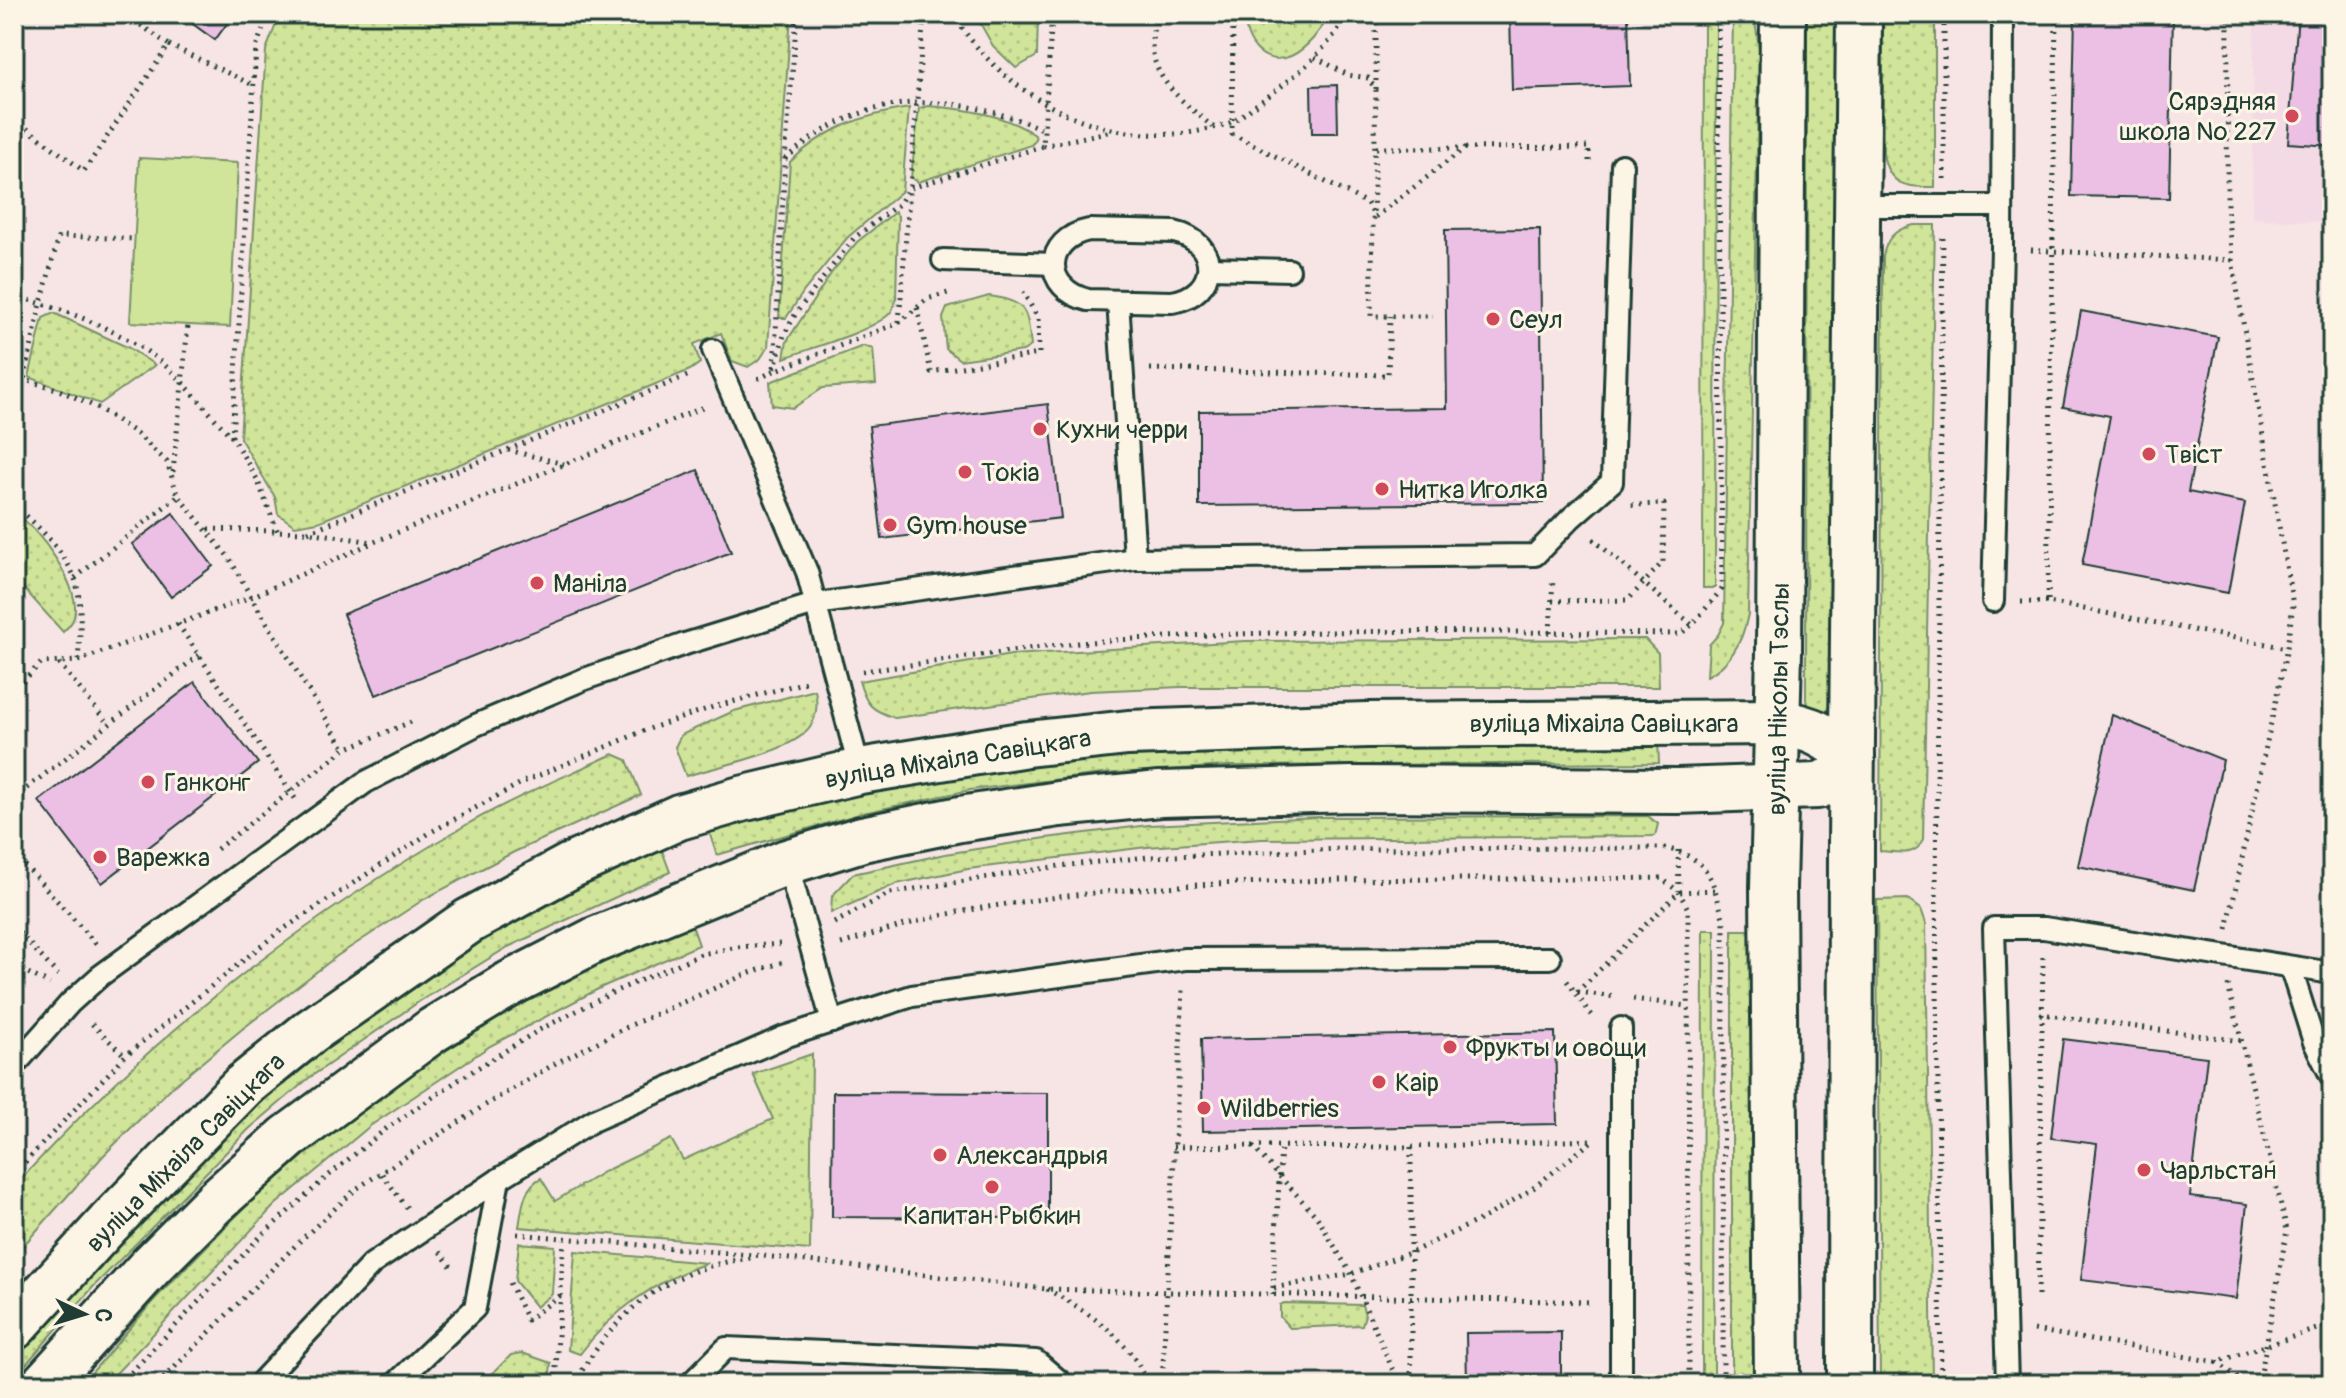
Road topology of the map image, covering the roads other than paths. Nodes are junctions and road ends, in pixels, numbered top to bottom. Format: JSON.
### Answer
{"nodes":[{"id":1,"x":1783,"y":14,"type":"edge"},
{"id":2,"x":1859,"y":14,"type":"edge"},
{"id":3,"x":2003,"y":14,"type":"edge"},
{"id":4,"x":1622,"y":165,"type":"dead end"},
{"id":5,"x":1859,"y":206,"type":"junction"},
{"id":6,"x":2002,"y":206,"type":"junction"},
{"id":7,"x":943,"y":260,"type":"dead end"},
{"id":8,"x":1054,"y":264,"type":"junction"},
{"id":9,"x":1209,"y":268,"type":"junction"},
{"id":10,"x":1289,"y":270,"type":"dead end"},
{"id":11,"x":1118,"y":301,"type":"junction"},
{"id":12,"x":713,"y":350,"type":"dead end"},
{"id":13,"x":1135,"y":559,"type":"junction"},
{"id":14,"x":1993,"y":601,"type":"dead end"},
{"id":15,"x":815,"y":604,"type":"junction"},
{"id":16,"x":1778,"y":722,"type":"junction"},
{"id":17,"x":1852,"y":757,"type":"junction"},
{"id":18,"x":860,"y":771,"type":"junction"},
{"id":19,"x":1777,"y":788,"type":"junction"},
{"id":20,"x":787,"y":862,"type":"junction"},
{"id":21,"x":1550,"y":958,"type":"dead end"},
{"id":22,"x":2291,"y":969,"type":"junction"},
{"id":23,"x":2332,"y":973,"type":"edge"},
{"id":24,"x":832,"y":1022,"type":"junction"},
{"id":25,"x":1621,"y":1028,"type":"dead end"},
{"id":26,"x":14,"y":1066,"type":"edge"},
{"id":27,"x":2332,"y":1078,"type":"edge"},
{"id":28,"x":499,"y":1179,"type":"junction"},
{"id":29,"x":14,"y":1327,"type":"edge"},
{"id":30,"x":44,"y":1384,"type":"edge"},
{"id":31,"x":259,"y":1384,"type":"edge"},
{"id":32,"x":395,"y":1384,"type":"edge"},
{"id":33,"x":690,"y":1384,"type":"edge"},
{"id":34,"x":1063,"y":1384,"type":"edge"},
{"id":35,"x":1621,"y":1384,"type":"edge"},
{"id":36,"x":1777,"y":1384,"type":"edge"},
{"id":37,"x":1850,"y":1384,"type":"edge"},
{"id":38,"x":2007,"y":1384,"type":"edge"}],
"edges":[{"from":1,"to":16,"type":"street","name":"вуліца Ніколы Тэслы"},
{"from":2,"to":5,"type":"street"},
{"from":3,"to":6,"type":"lane"},
{"from":4,"to":13,"type":"lane"},
{"from":5,"to":6,"type":"lane"},
{"from":5,"to":17,"type":"street"},
{"from":6,"to":14,"type":"lane"},
{"from":7,"to":8,"type":"lane"},
{"from":8,"to":9,"type":"lane"},
{"from":8,"to":11,"type":"lane"},
{"from":9,"to":10,"type":"lane"},
{"from":9,"to":11,"type":"lane"},
{"from":11,"to":13,"type":"lane"},
{"from":12,"to":15,"type":"lane"},
{"from":13,"to":15,"type":"lane"},
{"from":15,"to":18,"type":"lane"},
{"from":15,"to":26,"type":"lane"},
{"from":16,"to":17,"type":"street","name":"вуліца Міхаіла Савіцкага"},
{"from":16,"to":18,"type":"street","name":"вуліца Міхаіла Савіцкага"},
{"from":16,"to":19,"type":"street","name":"вуліца Ніколы Тэслы"},
{"from":17,"to":19,"type":"street"},
{"from":17,"to":37,"type":"street"},
{"from":18,"to":29,"type":"street","name":"вуліца Міхаіла Савіцкага"},
{"from":19,"to":20,"type":"street"},
{"from":19,"to":36,"type":"street","name":"вуліца Ніколы Тэслы"},
{"from":20,"to":24,"type":"lane"},
{"from":20,"to":30,"type":"street"},
{"from":21,"to":24,"type":"lane"},
{"from":22,"to":23,"type":"lane"},
{"from":22,"to":27,"type":"lane"},
{"from":22,"to":38,"type":"lane"},
{"from":24,"to":28,"type":"lane"},
{"from":25,"to":35,"type":"lane"},
{"from":28,"to":31,"type":"lane"},
{"from":28,"to":32,"type":"lane"},
{"from":33,"to":34,"type":"lane"}]}
